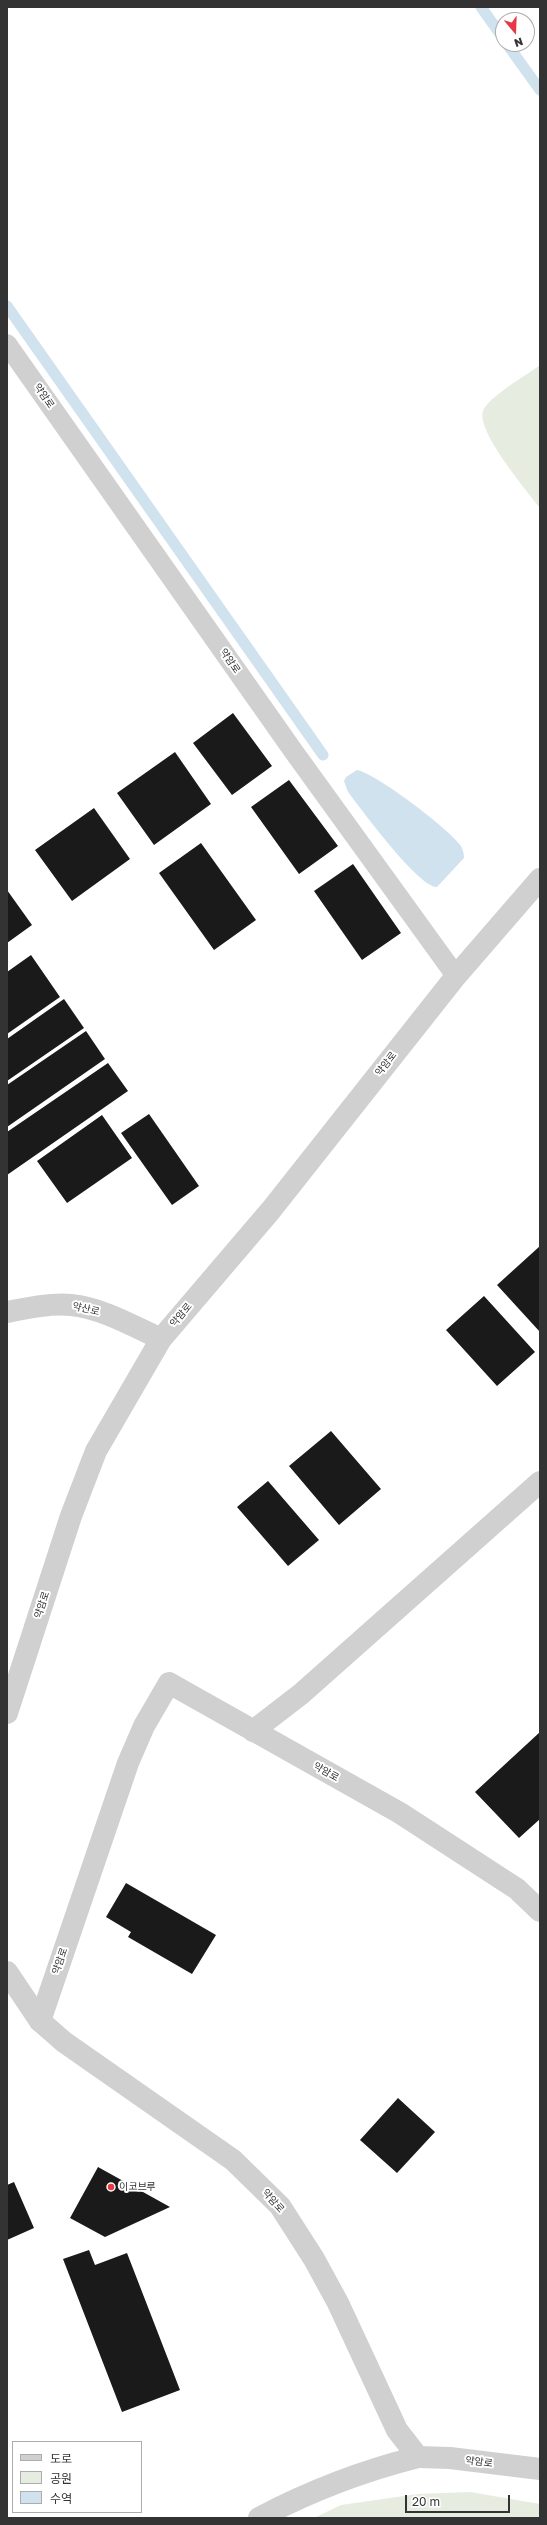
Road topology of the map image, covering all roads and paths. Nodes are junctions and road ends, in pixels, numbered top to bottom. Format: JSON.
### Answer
{"nodes":[{"id":1,"x":7,"y":344,"type":"edge"},
{"id":2,"x":540,"y":879,"type":"edge"},
{"id":3,"x":456,"y":976,"type":"junction"},
{"id":4,"x":7,"y":1312,"type":"edge"},
{"id":5,"x":161,"y":1338,"type":"junction"},
{"id":6,"x":540,"y":1482,"type":"edge"},
{"id":7,"x":7,"y":1713,"type":"edge"},
{"id":8,"x":253,"y":1731,"type":"junction"},
{"id":9,"x":540,"y":1911,"type":"edge"},
{"id":10,"x":8,"y":1976,"type":"edge"},
{"id":11,"x":40,"y":2022,"type":"junction"},
{"id":12,"x":418,"y":2457,"type":"junction"},
{"id":13,"x":540,"y":2470,"type":"edge"},
{"id":14,"x":259,"y":2518,"type":"edge"}],
"edges":[{"from":1,"to":3,"type":"lane","name":"약암로"},
{"from":2,"to":3,"type":"street","name":"약암로"},
{"from":3,"to":5,"type":"street","name":"약암로"},
{"from":4,"to":5,"type":"street","name":"약산로"},
{"from":5,"to":7,"type":"street","name":"약암로"},
{"from":6,"to":8,"type":"street"},
{"from":8,"to":9,"type":"street","name":"약암로"},
{"from":8,"to":11,"type":"street","name":"약암로"},
{"from":10,"to":11,"type":"street","name":"약암로"},
{"from":11,"to":12,"type":"street","name":"약암로"},
{"from":12,"to":13,"type":"street","name":"약암로"},
{"from":12,"to":14,"type":"street","name":"약암로"}]}
